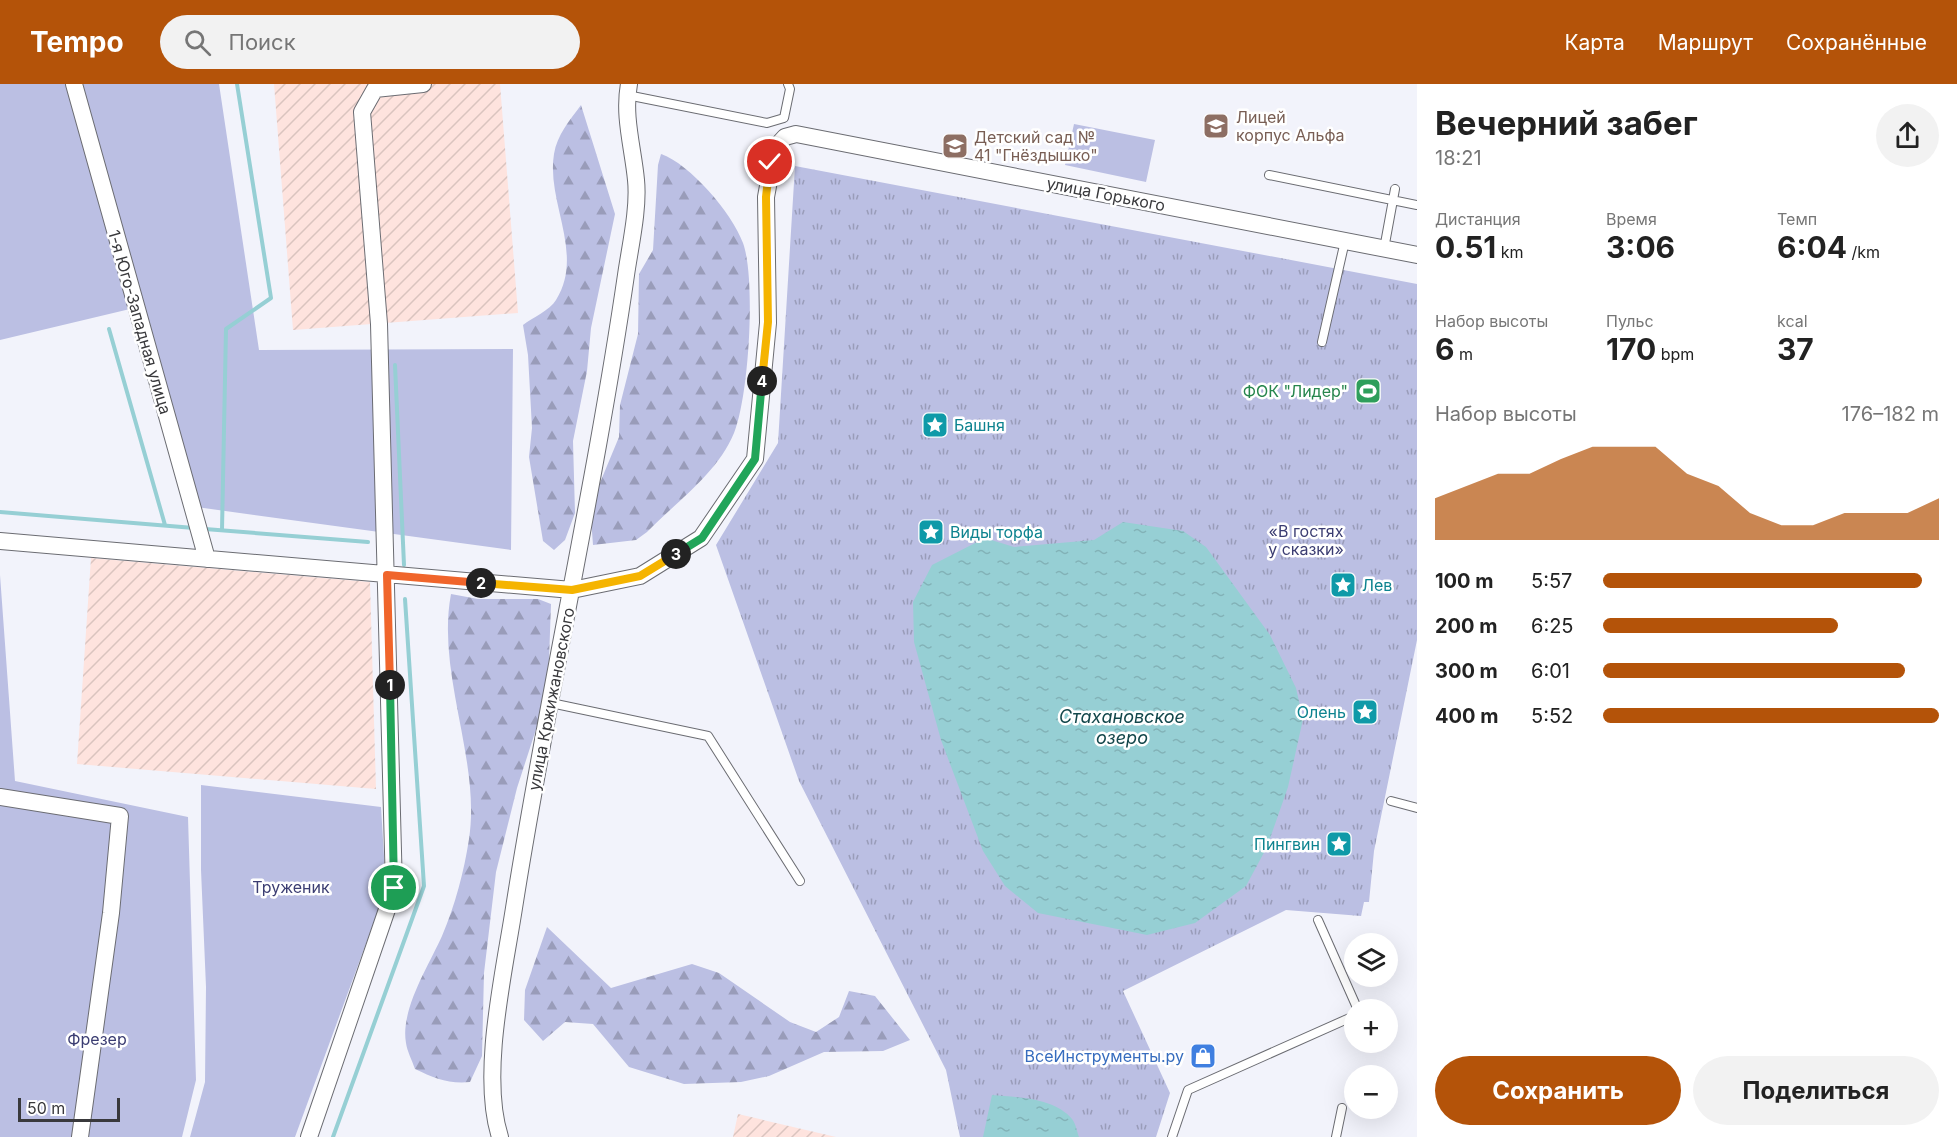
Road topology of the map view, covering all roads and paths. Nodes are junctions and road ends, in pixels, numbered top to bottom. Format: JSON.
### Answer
{"nodes":[{"id":1,"x":74,"y":84,"type":"edge"},
{"id":2,"x":423,"y":84,"type":"edge"},
{"id":3,"x":788,"y":84,"type":"edge"},
{"id":4,"x":628,"y":90,"type":"edge"},
{"id":5,"x":1269,"y":175,"type":"dead end"},
{"id":6,"x":1395,"y":189,"type":"dead end"},
{"id":7,"x":1393,"y":200,"type":"junction"},
{"id":8,"x":1417,"y":205,"type":"edge"},
{"id":9,"x":1345,"y":241,"type":"junction"},
{"id":10,"x":1384,"y":249,"type":"junction"},
{"id":11,"x":1417,"y":255,"type":"edge"},
{"id":12,"x":1322,"y":342,"type":"dead end"},
{"id":13,"x":0,"y":541,"type":"edge"},
{"id":14,"x":207,"y":559,"type":"junction"},
{"id":15,"x":387,"y":575,"type":"junction"},
{"id":16,"x":572,"y":590,"type":"junction"},
{"id":17,"x":551,"y":703,"type":"junction"},
{"id":18,"x":0,"y":797,"type":"edge"},
{"id":19,"x":1391,"y":801,"type":"dead end"},
{"id":20,"x":1417,"y":808,"type":"edge"},
{"id":21,"x":800,"y":881,"type":"dead end"},
{"id":22,"x":1318,"y":920,"type":"dead end"},
{"id":23,"x":1353,"y":999,"type":"edge"},
{"id":24,"x":1344,"y":1020,"type":"edge"},
{"id":25,"x":1342,"y":1108,"type":"dead end"},
{"id":26,"x":80,"y":1137,"type":"edge"},
{"id":27,"x":309,"y":1137,"type":"edge"},
{"id":28,"x":500,"y":1137,"type":"edge"},
{"id":29,"x":1172,"y":1137,"type":"edge"},
{"id":30,"x":1336,"y":1137,"type":"edge"}],
"edges":[{"from":1,"to":14,"type":"street","name":"1-я Юго-Западная улица"},
{"from":2,"to":15,"type":"street"},
{"from":3,"to":4,"type":"lane"},
{"from":4,"to":16,"type":"street","name":"улица Кржижановского"},
{"from":5,"to":7,"type":"lane"},
{"from":6,"to":7,"type":"lane"},
{"from":7,"to":8,"type":"lane"},
{"from":7,"to":10,"type":"lane"},
{"from":9,"to":10,"type":"street","name":"улица Горького"},
{"from":9,"to":12,"type":"lane"},
{"from":9,"to":16,"type":"street","name":"улица Горького"},
{"from":10,"to":11,"type":"street","name":"улица Горького"},
{"from":13,"to":14,"type":"street"},
{"from":14,"to":15,"type":"street"},
{"from":15,"to":16,"type":"street"},
{"from":15,"to":27,"type":"street"},
{"from":16,"to":17,"type":"street","name":"улица Кржижановского"},
{"from":17,"to":21,"type":"lane"},
{"from":17,"to":28,"type":"street","name":"улица Кржижановского"},
{"from":18,"to":26,"type":"street"},
{"from":19,"to":20,"type":"lane"},
{"from":22,"to":23,"type":"lane"},
{"from":24,"to":29,"type":"lane"},
{"from":25,"to":30,"type":"lane"}]}
